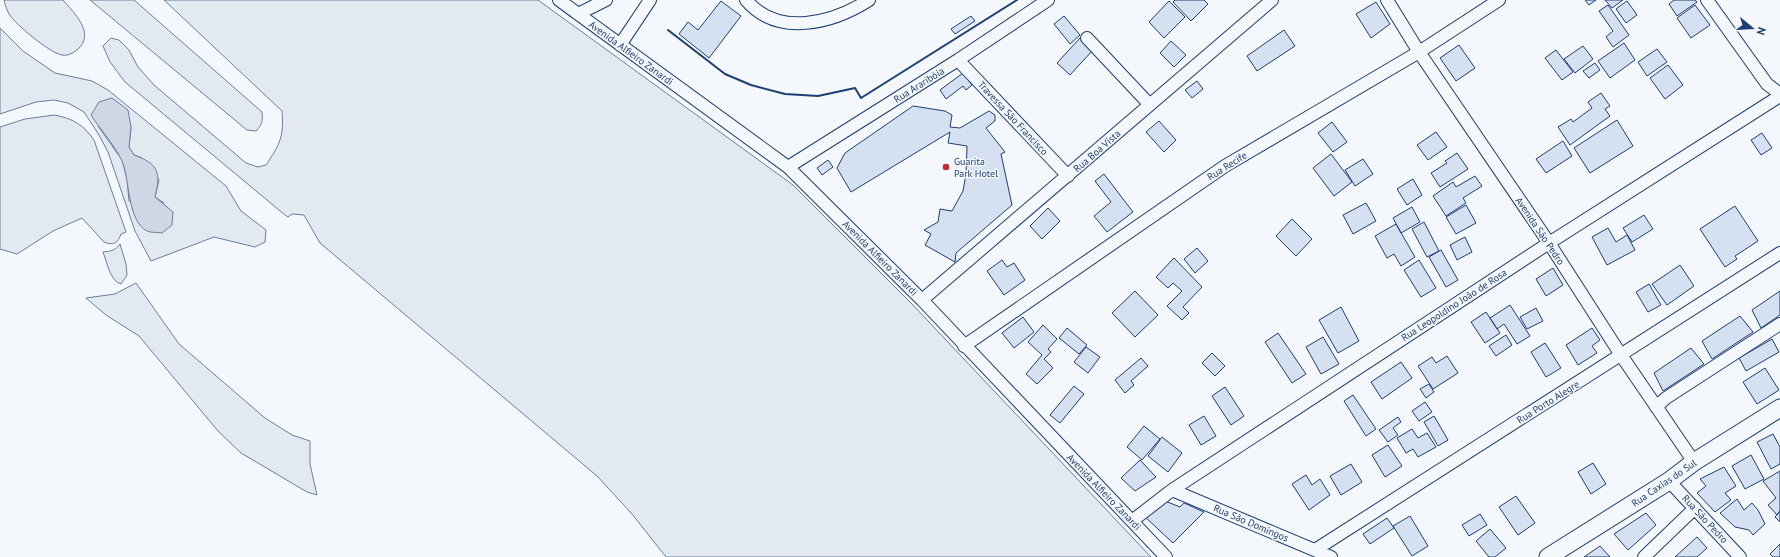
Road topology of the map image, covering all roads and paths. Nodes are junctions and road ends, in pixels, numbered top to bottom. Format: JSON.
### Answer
{"nodes":[{"id":1,"x":559,"y":0,"type":"edge"},
{"id":2,"x":606,"y":0,"type":"edge"},
{"id":3,"x":650,"y":0,"type":"edge"},
{"id":4,"x":746,"y":0,"type":"edge"},
{"id":5,"x":869,"y":0,"type":"edge"},
{"id":6,"x":1048,"y":0,"type":"edge"},
{"id":7,"x":1272,"y":0,"type":"edge"},
{"id":8,"x":1387,"y":0,"type":"edge"},
{"id":9,"x":1499,"y":0,"type":"edge"},
{"id":10,"x":1707,"y":0,"type":"edge"},
{"id":11,"x":578,"y":14,"type":"junction"},
{"id":12,"x":1088,"y":38,"type":"dead end"},
{"id":13,"x":620,"y":45,"type":"junction"},
{"id":14,"x":1420,"y":52,"type":"junction"},
{"id":15,"x":958,"y":60,"type":"junction"},
{"id":16,"x":1780,"y":95,"type":"edge"},
{"id":17,"x":1150,"y":105,"type":"junction"},
{"id":18,"x":788,"y":167,"type":"junction"},
{"id":19,"x":1068,"y":176,"type":"junction"},
{"id":20,"x":1549,"y":243,"type":"junction"},
{"id":21,"x":1780,"y":253,"type":"edge"},
{"id":22,"x":922,"y":300,"type":"junction"},
{"id":23,"x":1780,"y":324,"type":"edge"},
{"id":24,"x":964,"y":346,"type":"junction"},
{"id":25,"x":1621,"y":356,"type":"junction"},
{"id":26,"x":1656,"y":407,"type":"junction"},
{"id":27,"x":1780,"y":408,"type":"edge"},
{"id":28,"x":1694,"y":462,"type":"junction"},
{"id":29,"x":1669,"y":481,"type":"junction"},
{"id":30,"x":1172,"y":490,"type":"junction"},
{"id":31,"x":1694,"y":508,"type":"junction"},
{"id":32,"x":1132,"y":521,"type":"junction"},
{"id":33,"x":1315,"y":550,"type":"junction"},
{"id":34,"x":1166,"y":557,"type":"edge"},
{"id":35,"x":1331,"y":557,"type":"edge"},
{"id":36,"x":1548,"y":557,"type":"edge"},
{"id":37,"x":1644,"y":557,"type":"edge"},
{"id":38,"x":1740,"y":557,"type":"edge"}],
"edges":[{"from":1,"to":11,"type":"street","name":"Avenida Alfieiro Zanardi"},
{"from":2,"to":11,"type":"street"},
{"from":3,"to":13,"type":"street"},
{"from":4,"to":5,"type":"street"},
{"from":6,"to":15,"type":"street","name":"Rua Araribóia"},
{"from":7,"to":17,"type":"street","name":"Rua Boa Vista"},
{"from":8,"to":14,"type":"street","name":"Avenida São Pedro"},
{"from":9,"to":14,"type":"street","name":"Rua Recife"},
{"from":10,"to":16,"type":"street"},
{"from":11,"to":13,"type":"street","name":"Avenida Alfieiro Zanardi"},
{"from":12,"to":17,"type":"street"},
{"from":13,"to":18,"type":"street","name":"Avenida Alfieiro Zanardi"},
{"from":14,"to":20,"type":"street","name":"Avenida São Pedro"},
{"from":14,"to":24,"type":"street","name":"Rua Recife"},
{"from":15,"to":18,"type":"street","name":"Rua Araribóia"},
{"from":15,"to":19,"type":"street","name":"Travessa São Francisco"},
{"from":16,"to":20,"type":"street","name":"Rua Leopoldino João de Rosa"},
{"from":17,"to":19,"type":"street","name":"Rua Boa Vista"},
{"from":18,"to":22,"type":"street","name":"Avenida Alfieiro Zanardi"},
{"from":19,"to":22,"type":"street","name":"Rua Boa Vista"},
{"from":20,"to":25,"type":"street","name":"Avenida São Pedro"},
{"from":20,"to":30,"type":"street","name":"Rua Leopoldino João de Rosa"},
{"from":21,"to":25,"type":"street","name":"Rua Porto Alegre"},
{"from":22,"to":24,"type":"street","name":"Avenida Alfieiro Zanardi"},
{"from":23,"to":26,"type":"street"},
{"from":24,"to":32,"type":"street","name":"Avenida Alfieiro Zanardi"},
{"from":25,"to":26,"type":"street","name":"Avenida São Pedro"},
{"from":25,"to":33,"type":"street","name":"Rua Porto Alegre"},
{"from":26,"to":28,"type":"street","name":"Avenida São Pedro"},
{"from":27,"to":28,"type":"street","name":"Rua Caxias do Sul"},
{"from":28,"to":29,"type":"street","name":"Rua Caxias do Sul"},
{"from":29,"to":31,"type":"street","name":"Rua São Pedro"},
{"from":29,"to":36,"type":"street","name":"Rua Caxias do Sul"},
{"from":30,"to":32,"type":"street","name":"Rua Leopoldino João de Rosa"},
{"from":30,"to":33,"type":"street","name":"Rua São Domingos"},
{"from":31,"to":37,"type":"street"},
{"from":31,"to":38,"type":"street","name":"Rua São Pedro"},
{"from":32,"to":34,"type":"street","name":"Avenida Alfieiro Zanardi"},
{"from":33,"to":35,"type":"street","name":"Rua São Domingos"}]}
